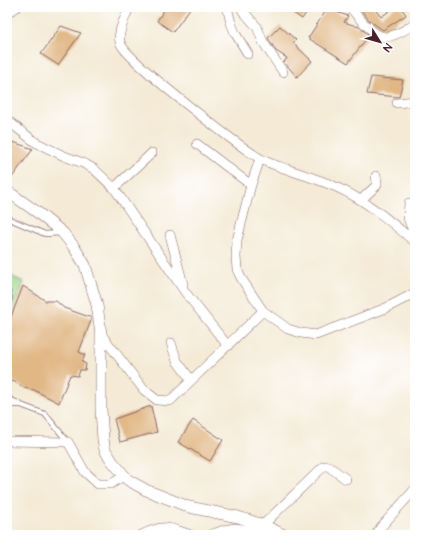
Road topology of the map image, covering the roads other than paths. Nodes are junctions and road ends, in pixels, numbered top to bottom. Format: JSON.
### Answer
{"nodes":[{"id":1,"x":18,"y":7,"type":"edge"},
{"id":2,"x":129,"y":7,"type":"edge"},
{"id":3,"x":227,"y":7,"type":"edge"},
{"id":4,"x":241,"y":7,"type":"edge"},
{"id":5,"x":350,"y":7,"type":"edge"},
{"id":6,"x":7,"y":14,"type":"edge"},
{"id":7,"x":415,"y":24,"type":"edge"},
{"id":8,"x":248,"y":54,"type":"dead end"},
{"id":9,"x":284,"y":72,"type":"dead end"},
{"id":10,"x":415,"y":101,"type":"edge"},
{"id":11,"x":398,"y":103,"type":"dead end"},
{"id":12,"x":9,"y":124,"type":"edge"},
{"id":13,"x":197,"y":144,"type":"dead end"},
{"id":14,"x":152,"y":154,"type":"dead end"},
{"id":15,"x":260,"y":159,"type":"junction"},
{"id":16,"x":376,"y":176,"type":"dead end"},
{"id":17,"x":251,"y":185,"type":"junction"},
{"id":18,"x":114,"y":188,"type":"junction"},
{"id":19,"x":7,"y":190,"type":"edge"},
{"id":20,"x":361,"y":200,"type":"junction"},
{"id":21,"x":408,"y":203,"type":"dead end"},
{"id":22,"x":7,"y":218,"type":"edge"},
{"id":23,"x":62,"y":233,"type":"junction"},
{"id":24,"x":170,"y":235,"type":"dead end"},
{"id":25,"x":415,"y":236,"type":"edge"},
{"id":26,"x":415,"y":242,"type":"edge"},
{"id":27,"x":7,"y":288,"type":"edge"},
{"id":28,"x":185,"y":292,"type":"junction"},
{"id":29,"x":415,"y":293,"type":"edge"},
{"id":30,"x":7,"y":308,"type":"edge"},
{"id":31,"x":263,"y":311,"type":"junction"},
{"id":32,"x":101,"y":334,"type":"junction"},
{"id":33,"x":171,"y":343,"type":"dead end"},
{"id":34,"x":228,"y":346,"type":"junction"},
{"id":35,"x":191,"y":380,"type":"junction"},
{"id":36,"x":7,"y":398,"type":"edge"},
{"id":37,"x":7,"y":405,"type":"edge"},
{"id":38,"x":21,"y":405,"type":"junction"},
{"id":39,"x":7,"y":441,"type":"edge"},
{"id":40,"x":68,"y":442,"type":"junction"},
{"id":41,"x":124,"y":476,"type":"junction"},
{"id":42,"x":346,"y":479,"type":"dead end"},
{"id":43,"x":415,"y":489,"type":"edge"},
{"id":44,"x":263,"y":525,"type":"junction"},
{"id":45,"x":283,"y":534,"type":"edge"},
{"id":46,"x":140,"y":535,"type":"edge"},
{"id":47,"x":191,"y":535,"type":"edge"},
{"id":48,"x":210,"y":535,"type":"edge"},
{"id":49,"x":376,"y":535,"type":"edge"}],
"edges":[{"from":1,"to":6,"type":"street"},
{"from":2,"to":15,"type":"street"},
{"from":3,"to":8,"type":"street"},
{"from":4,"to":9,"type":"street"},
{"from":5,"to":7,"type":"street"},
{"from":10,"to":11,"type":"street"},
{"from":12,"to":18,"type":"street"},
{"from":13,"to":17,"type":"street"},
{"from":14,"to":18,"type":"street"},
{"from":15,"to":17,"type":"street"},
{"from":15,"to":20,"type":"street"},
{"from":16,"to":20,"type":"street"},
{"from":17,"to":31,"type":"street"},
{"from":18,"to":28,"type":"street"},
{"from":19,"to":23,"type":"street"},
{"from":20,"to":26,"type":"street"},
{"from":21,"to":25,"type":"street"},
{"from":22,"to":23,"type":"lane"},
{"from":23,"to":32,"type":"street"},
{"from":24,"to":28,"type":"street"},
{"from":27,"to":30,"type":"lane"},
{"from":28,"to":34,"type":"street"},
{"from":29,"to":31,"type":"street"},
{"from":31,"to":34,"type":"street"},
{"from":32,"to":35,"type":"street"},
{"from":32,"to":41,"type":"street"},
{"from":33,"to":35,"type":"street"},
{"from":34,"to":35,"type":"street"},
{"from":36,"to":38,"type":"lane"},
{"from":37,"to":38,"type":"lane"},
{"from":38,"to":40,"type":"lane"},
{"from":39,"to":40,"type":"street"},
{"from":40,"to":41,"type":"street"},
{"from":41,"to":44,"type":"street"},
{"from":42,"to":44,"type":"street"},
{"from":43,"to":49,"type":"street"},
{"from":44,"to":45,"type":"street"},
{"from":45,"to":48,"type":"street"},
{"from":46,"to":47,"type":"street"}]}
